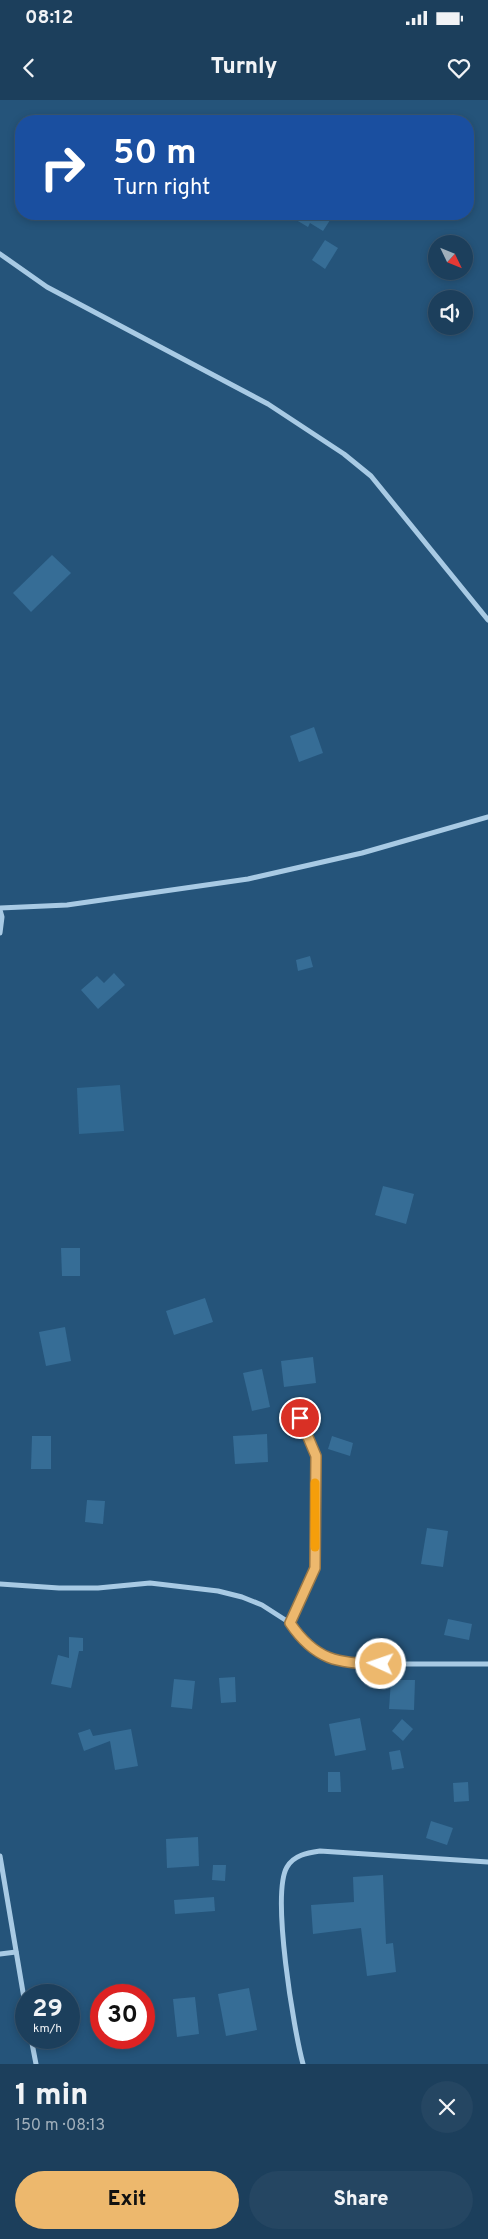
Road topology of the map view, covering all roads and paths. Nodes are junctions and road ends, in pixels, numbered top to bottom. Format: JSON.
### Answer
{"nodes":[{"id":1,"x":0,"y":254,"type":"edge"},
{"id":2,"x":488,"y":620,"type":"edge"},
{"id":3,"x":488,"y":817,"type":"edge"},
{"id":4,"x":0,"y":909,"type":"edge"},
{"id":5,"x":0,"y":933,"type":"edge"},
{"id":6,"x":300,"y":1418,"type":"dead end"},
{"id":7,"x":0,"y":1584,"type":"edge"},
{"id":8,"x":290,"y":1623,"type":"junction"},
{"id":9,"x":488,"y":1664,"type":"edge"},
{"id":10,"x":0,"y":1856,"type":"edge"},
{"id":11,"x":488,"y":1862,"type":"edge"},
{"id":12,"x":16,"y":1952,"type":"junction"},
{"id":13,"x":0,"y":1954,"type":"edge"},
{"id":14,"x":22,"y":1984,"type":"edge"},
{"id":15,"x":33,"y":2049,"type":"edge"},
{"id":16,"x":36,"y":2064,"type":"edge"},
{"id":17,"x":303,"y":2064,"type":"edge"}],
"edges":[{"from":1,"to":2,"type":"street"},
{"from":3,"to":4,"type":"street"},
{"from":4,"to":5,"type":"street"},
{"from":6,"to":8,"type":"street"},
{"from":7,"to":8,"type":"street"},
{"from":8,"to":9,"type":"street"},
{"from":10,"to":12,"type":"street"},
{"from":11,"to":17,"type":"street"},
{"from":12,"to":13,"type":"street"},
{"from":12,"to":14,"type":"street"},
{"from":15,"to":16,"type":"street"}]}
